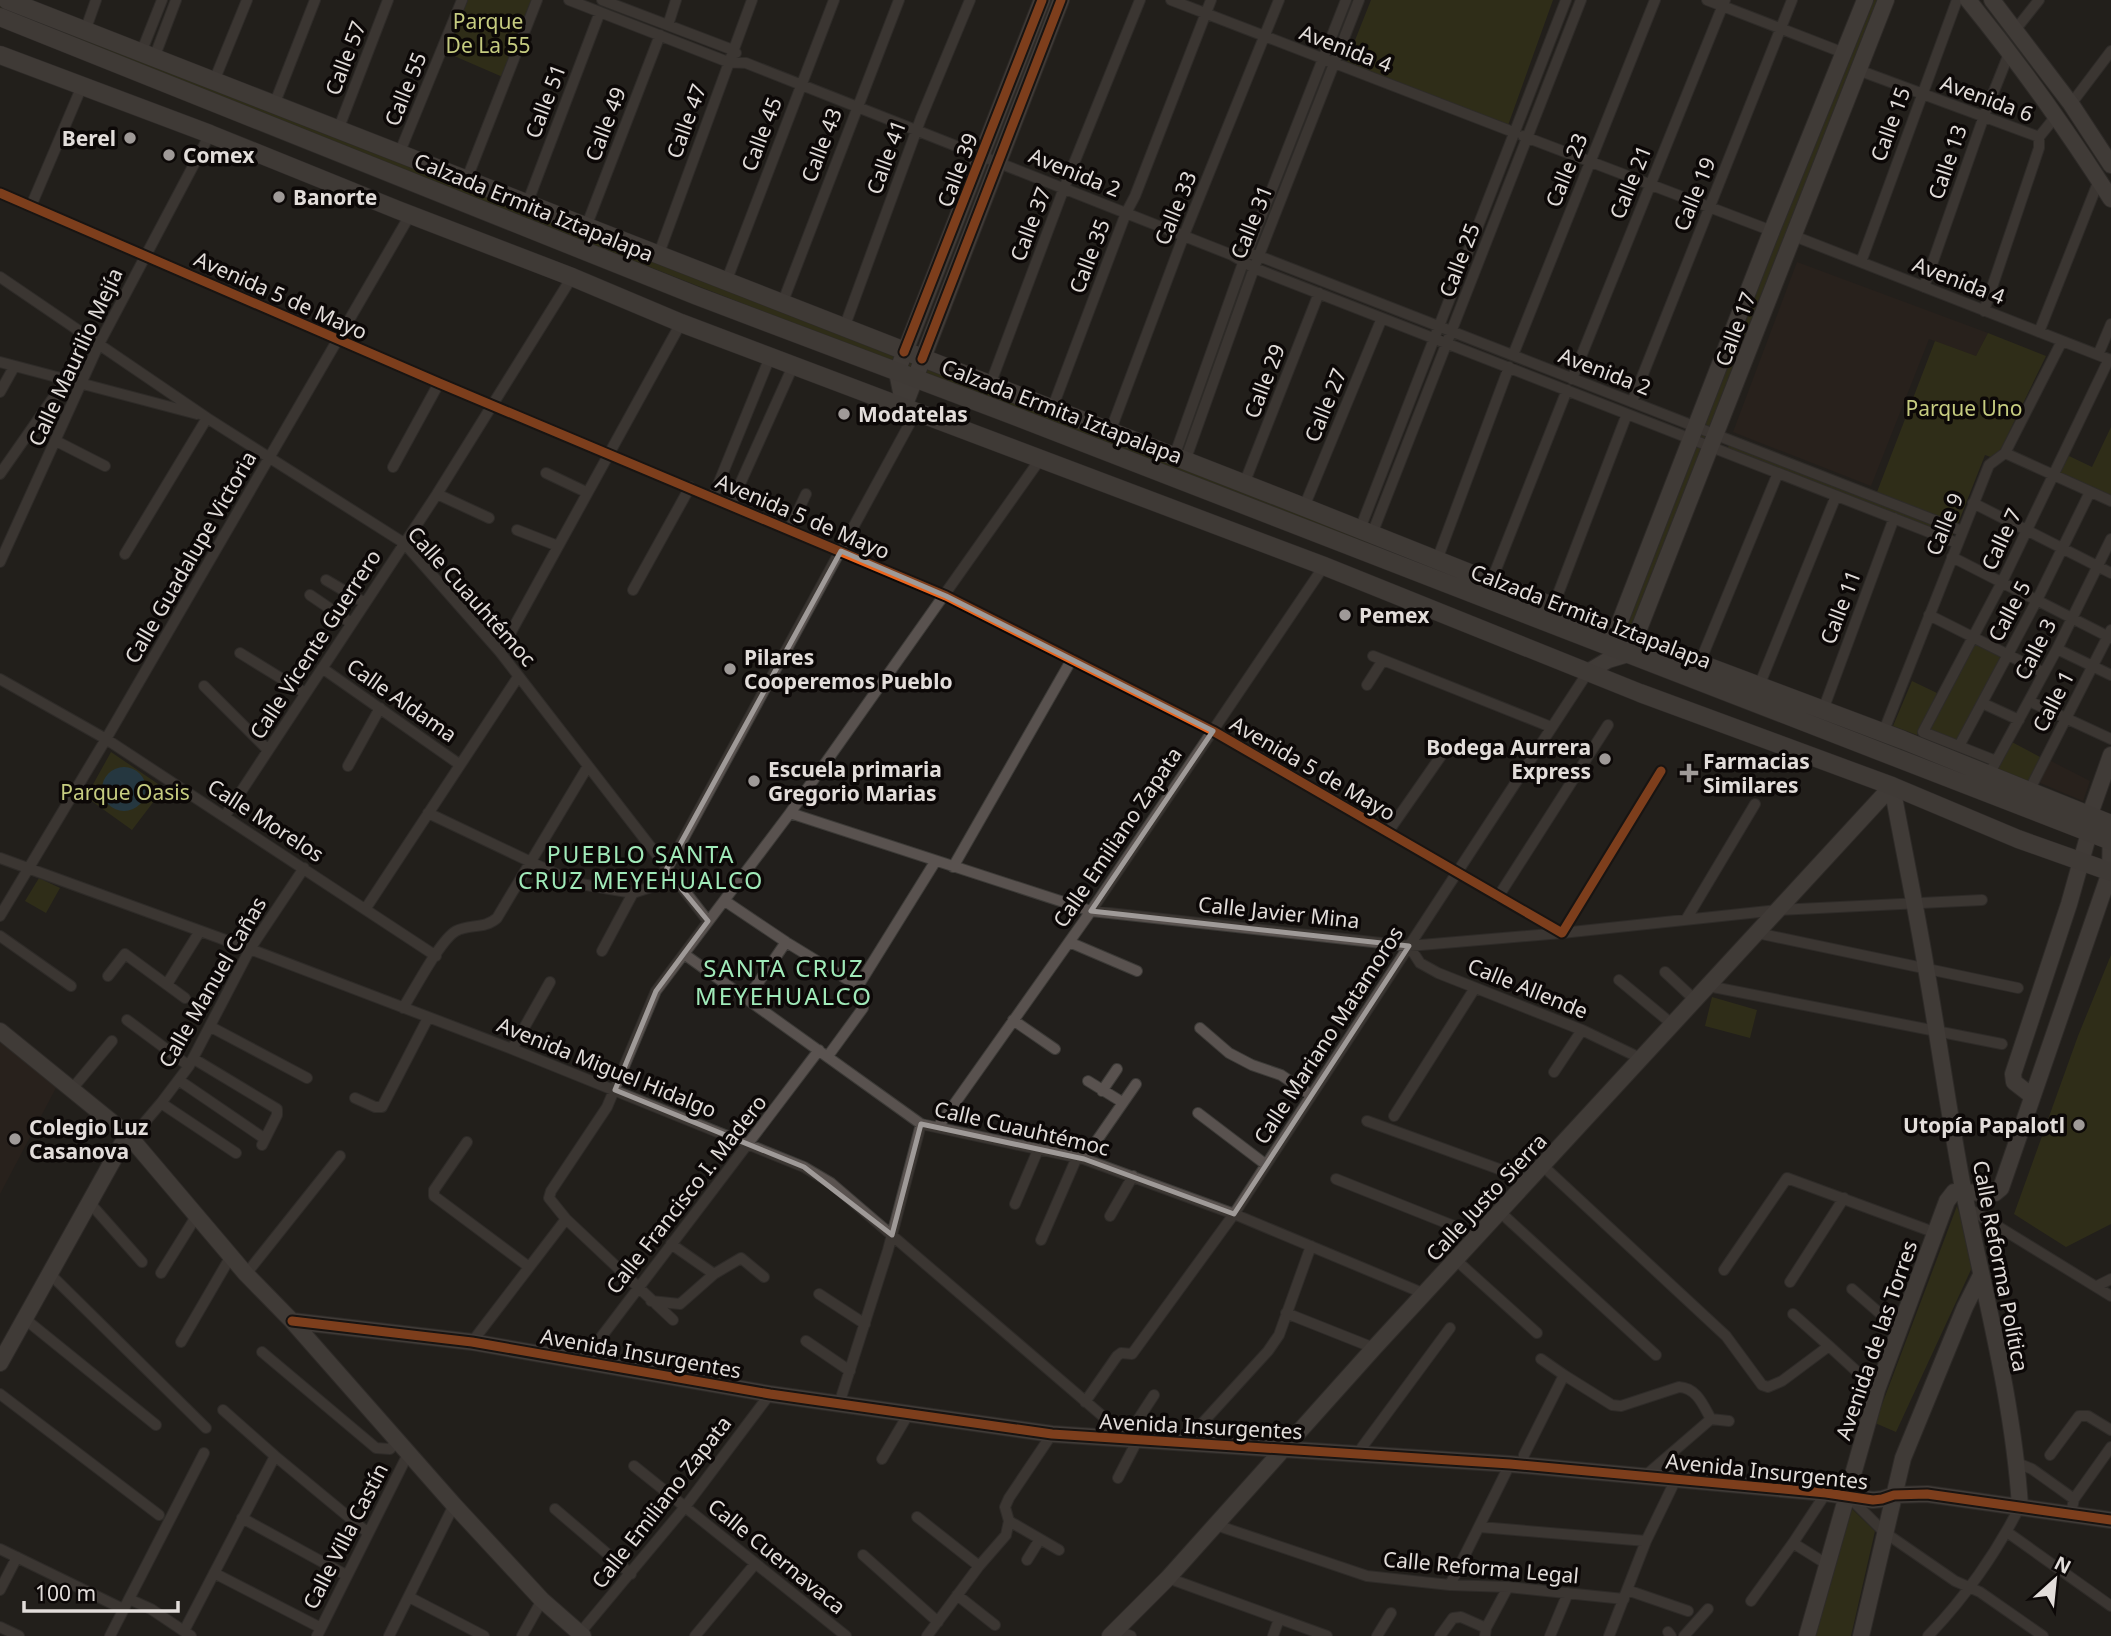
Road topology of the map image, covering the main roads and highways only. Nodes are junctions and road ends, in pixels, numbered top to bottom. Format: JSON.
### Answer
{"nodes":[{"id":1,"x":7,"y":0,"type":"edge"},
{"id":2,"x":28,"y":4,"type":"edge"},
{"id":3,"x":0,"y":17,"type":"edge"},
{"id":4,"x":0,"y":55,"type":"edge"},
{"id":5,"x":1611,"y":646,"type":"junction"},
{"id":6,"x":1632,"y":646,"type":"junction"},
{"id":7,"x":2110,"y":833,"type":"edge"},
{"id":8,"x":2111,"y":872,"type":"edge"}],
"edges":[{"from":1,"to":2,"type":"main road","name":"Calzada Ermita Iztapalapa"},
{"from":2,"to":5,"type":"main road","name":"Calzada Ermita Iztapalapa"},
{"from":3,"to":5,"type":"main road","name":"Calzada Ermita Iztapalapa"},
{"from":4,"to":8,"type":"main road"},
{"from":5,"to":6,"type":"main road","name":"Calzada Ermita Iztapalapa"},
{"from":6,"to":7,"type":"main road","name":"Calzada Ermita Iztapalapa"},
{"from":6,"to":7,"type":"main road","name":"Calzada Ermita Iztapalapa"}]}
